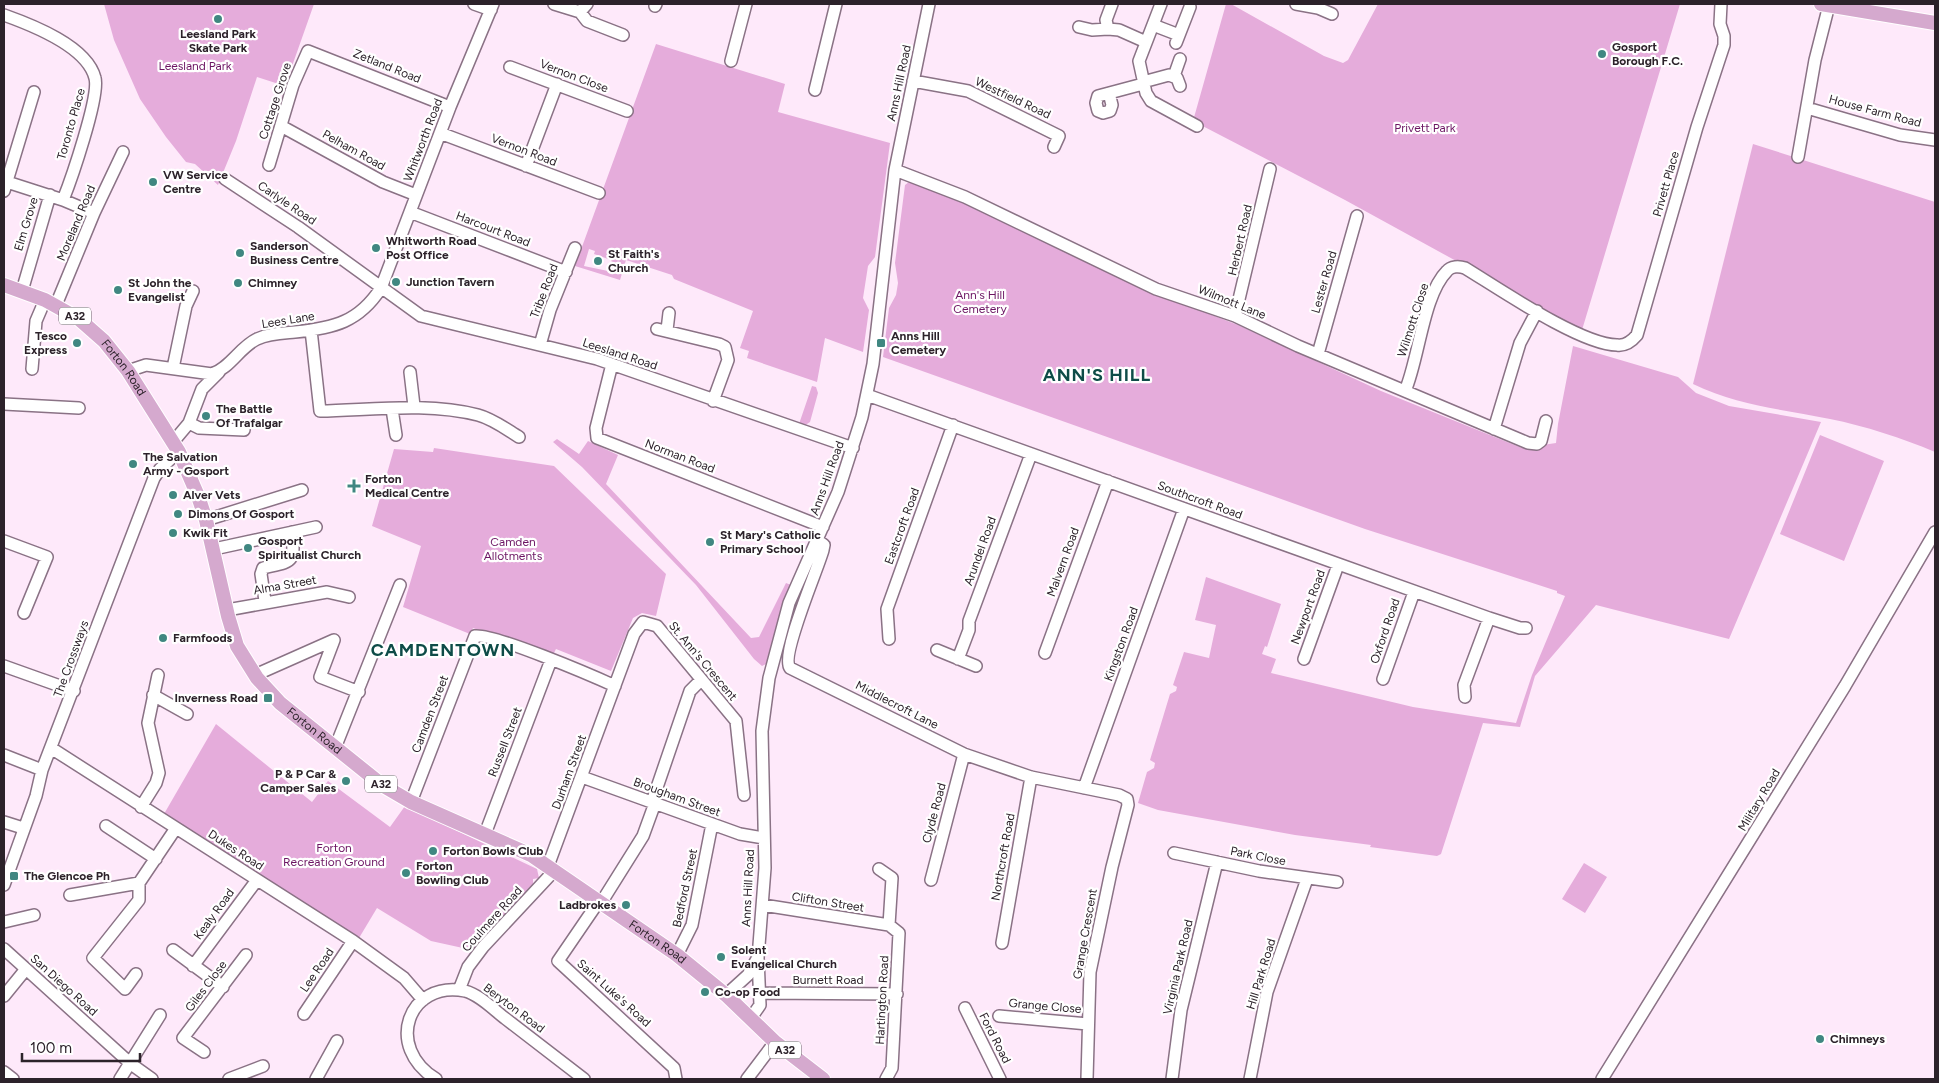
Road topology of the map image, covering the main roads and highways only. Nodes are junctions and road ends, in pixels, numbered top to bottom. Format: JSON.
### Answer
{"nodes":[{"id":1,"x":1825,"y":4,"type":"edge"},
{"id":2,"x":1935,"y":23,"type":"edge"},
{"id":3,"x":4,"y":285,"type":"edge"},
{"id":4,"x":823,"y":1079,"type":"edge"}],
"edges":[{"from":1,"to":2,"type":"main road"},
{"from":3,"to":4,"type":"main road","name":"Forton Road","number":"A32"}]}
